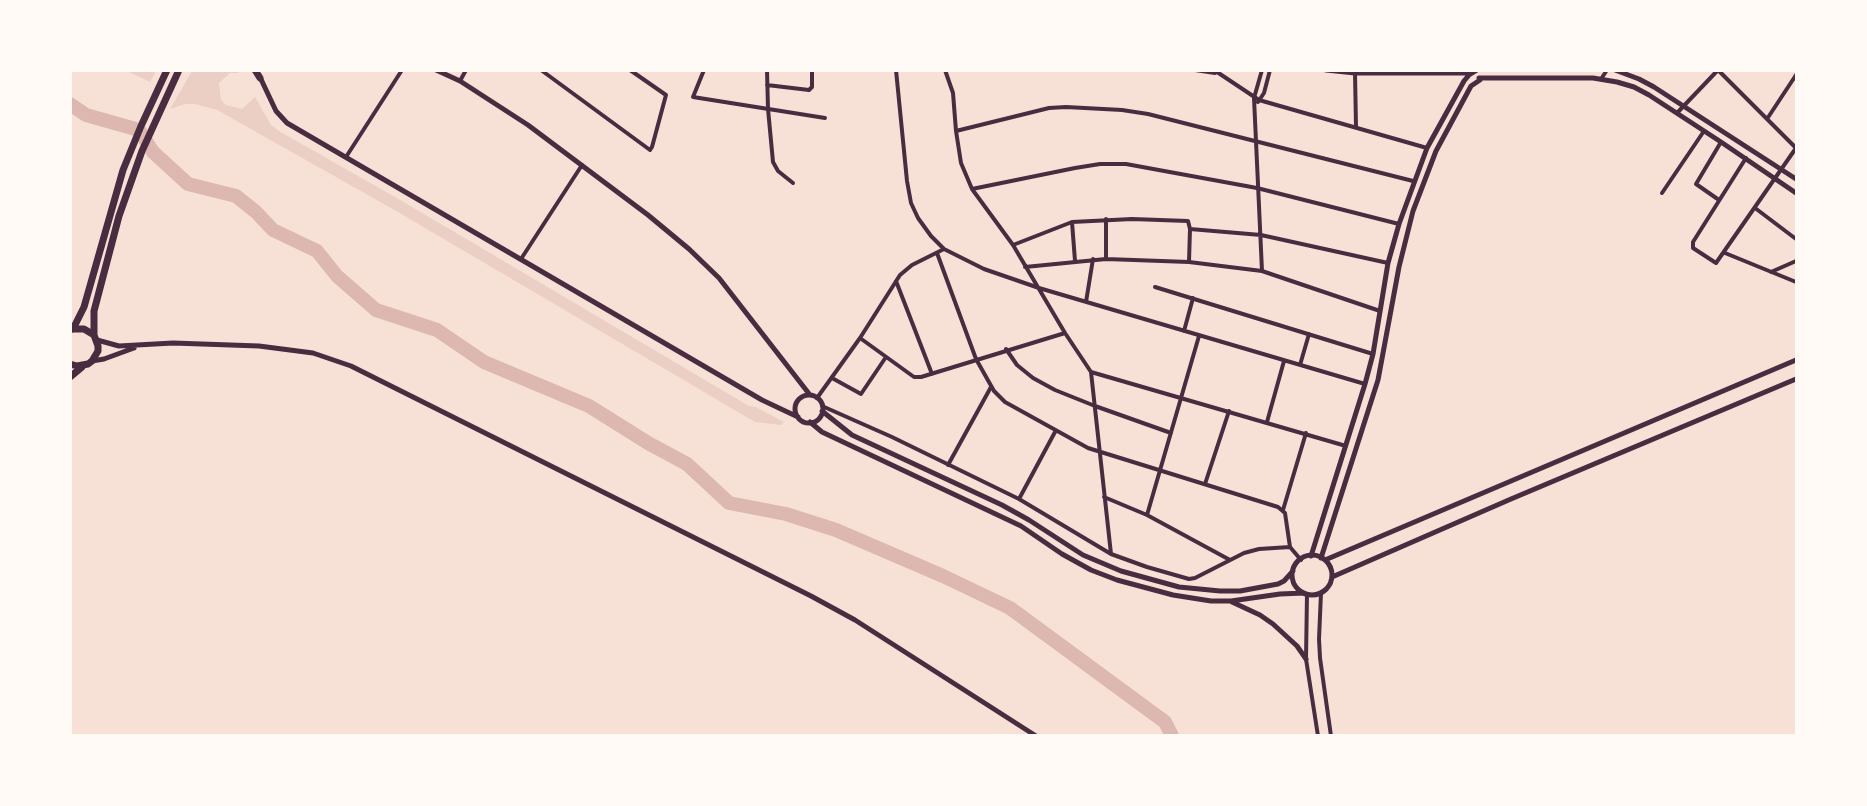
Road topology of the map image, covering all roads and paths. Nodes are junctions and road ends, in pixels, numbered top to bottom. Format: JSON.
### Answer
{"nodes":[{"id":1,"x":167,"y":70,"type":"edge"},
{"id":2,"x":179,"y":70,"type":"edge"},
{"id":3,"x":402,"y":70,"type":"edge"},
{"id":4,"x":436,"y":70,"type":"edge"},
{"id":5,"x":466,"y":70,"type":"edge"},
{"id":6,"x":541,"y":70,"type":"edge"},
{"id":7,"x":630,"y":70,"type":"edge"},
{"id":8,"x":704,"y":70,"type":"edge"},
{"id":9,"x":767,"y":70,"type":"edge"},
{"id":10,"x":812,"y":70,"type":"edge"},
{"id":11,"x":896,"y":70,"type":"edge"},
{"id":12,"x":945,"y":70,"type":"edge"},
{"id":13,"x":1195,"y":70,"type":"edge"},
{"id":14,"x":1262,"y":70,"type":"edge"},
{"id":15,"x":1270,"y":70,"type":"edge"},
{"id":16,"x":1326,"y":70,"type":"edge"},
{"id":17,"x":1607,"y":70,"type":"edge"},
{"id":18,"x":1615,"y":70,"type":"edge"},
{"id":19,"x":1718,"y":71,"type":"edge"},
{"id":20,"x":1216,"y":72,"type":"edge"},
{"id":21,"x":1371,"y":72,"type":"edge"},
{"id":22,"x":1455,"y":72,"type":"edge"},
{"id":23,"x":1474,"y":72,"type":"edge"},
{"id":24,"x":257,"y":73,"type":"edge"},
{"id":25,"x":1355,"y":73,"type":"junction"},
{"id":26,"x":1565,"y":74,"type":"edge"},
{"id":27,"x":1797,"y":75,"type":"edge"},
{"id":28,"x":1601,"y":79,"type":"junction"},
{"id":29,"x":1480,"y":80,"type":"junction"},
{"id":30,"x":460,"y":81,"type":"junction"},
{"id":31,"x":767,"y":85,"type":"junction"},
{"id":32,"x":1257,"y":99,"type":"junction"},
{"id":33,"x":1684,"y":106,"type":"junction"},
{"id":34,"x":768,"y":109,"type":"junction"},
{"id":35,"x":1677,"y":112,"type":"junction"},
{"id":36,"x":825,"y":118,"type":"dead end"},
{"id":37,"x":1767,"y":119,"type":"junction"},
{"id":38,"x":1356,"y":128,"type":"junction"},
{"id":39,"x":956,"y":131,"type":"junction"},
{"id":40,"x":1705,"y":131,"type":"junction"},
{"id":41,"x":1256,"y":141,"type":"junction"},
{"id":42,"x":1721,"y":141,"type":"junction"},
{"id":43,"x":1427,"y":148,"type":"junction"},
{"id":44,"x":1797,"y":148,"type":"edge"},
{"id":45,"x":346,"y":157,"type":"junction"},
{"id":46,"x":1746,"y":158,"type":"junction"},
{"id":47,"x":582,"y":165,"type":"junction"},
{"id":48,"x":1782,"y":169,"type":"junction"},
{"id":49,"x":1776,"y":179,"type":"junction"},
{"id":50,"x":1797,"y":179,"type":"edge"},
{"id":51,"x":1413,"y":181,"type":"junction"},
{"id":52,"x":793,"y":183,"type":"dead end"},
{"id":53,"x":1257,"y":188,"type":"junction"},
{"id":54,"x":972,"y":189,"type":"junction"},
{"id":55,"x":1662,"y":193,"type":"dead end"},
{"id":56,"x":1797,"y":193,"type":"edge"},
{"id":57,"x":1719,"y":200,"type":"junction"},
{"id":58,"x":1755,"y":208,"type":"junction"},
{"id":59,"x":1106,"y":219,"type":"junction"},
{"id":60,"x":1072,"y":222,"type":"junction"},
{"id":61,"x":1398,"y":224,"type":"junction"},
{"id":62,"x":1190,"y":229,"type":"junction"},
{"id":63,"x":1261,"y":235,"type":"junction"},
{"id":64,"x":1797,"y":239,"type":"edge"},
{"id":65,"x":1013,"y":245,"type":"junction"},
{"id":66,"x":944,"y":249,"type":"junction"},
{"id":67,"x":937,"y":253,"type":"junction"},
{"id":68,"x":1725,"y":253,"type":"junction"},
{"id":69,"x":521,"y":259,"type":"junction"},
{"id":70,"x":1106,"y":259,"type":"junction"},
{"id":71,"x":1093,"y":260,"type":"junction"},
{"id":72,"x":1075,"y":261,"type":"junction"},
{"id":73,"x":1797,"y":261,"type":"edge"},
{"id":74,"x":1189,"y":262,"type":"junction"},
{"id":75,"x":1388,"y":263,"type":"junction"},
{"id":76,"x":1025,"y":267,"type":"junction"},
{"id":77,"x":1262,"y":271,"type":"junction"},
{"id":78,"x":1771,"y":272,"type":"junction"},
{"id":79,"x":896,"y":281,"type":"junction"},
{"id":80,"x":1797,"y":282,"type":"edge"},
{"id":81,"x":1155,"y":286,"type":"dead end"},
{"id":82,"x":1039,"y":288,"type":"junction"},
{"id":83,"x":1192,"y":298,"type":"junction"},
{"id":84,"x":1086,"y":302,"type":"junction"},
{"id":85,"x":1381,"y":311,"type":"junction"},
{"id":86,"x":72,"y":330,"type":"edge"},
{"id":87,"x":1184,"y":331,"type":"junction"},
{"id":88,"x":1065,"y":333,"type":"junction"},
{"id":89,"x":1309,"y":334,"type":"junction"},
{"id":90,"x":1198,"y":336,"type":"junction"},
{"id":91,"x":95,"y":338,"type":"junction"},
{"id":92,"x":860,"y":338,"type":"junction"},
{"id":93,"x":138,"y":346,"type":"junction"},
{"id":94,"x":1006,"y":349,"type":"junction"},
{"id":95,"x":1373,"y":354,"type":"junction"},
{"id":96,"x":886,"y":357,"type":"junction"},
{"id":97,"x":976,"y":359,"type":"junction"},
{"id":98,"x":1797,"y":360,"type":"edge"},
{"id":99,"x":92,"y":361,"type":"junction"},
{"id":100,"x":1284,"y":361,"type":"junction"},
{"id":101,"x":70,"y":364,"type":"edge"},
{"id":102,"x":1300,"y":365,"type":"junction"},
{"id":103,"x":82,"y":366,"type":"junction"},
{"id":104,"x":1091,"y":372,"type":"junction"},
{"id":105,"x":932,"y":374,"type":"junction"},
{"id":106,"x":70,"y":377,"type":"edge"},
{"id":107,"x":832,"y":378,"type":"junction"},
{"id":108,"x":1797,"y":379,"type":"edge"},
{"id":109,"x":1365,"y":384,"type":"junction"},
{"id":110,"x":991,"y":387,"type":"junction"},
{"id":111,"x":810,"y":395,"type":"junction"},
{"id":112,"x":1181,"y":397,"type":"junction"},
{"id":113,"x":818,"y":398,"type":"junction"},
{"id":114,"x":1095,"y":406,"type":"junction"},
{"id":115,"x":822,"y":409,"type":"junction"},
{"id":116,"x":1229,"y":411,"type":"junction"},
{"id":117,"x":798,"y":417,"type":"junction"},
{"id":118,"x":810,"y":422,"type":"junction"},
{"id":119,"x":1267,"y":422,"type":"junction"},
{"id":120,"x":1055,"y":432,"type":"junction"},
{"id":121,"x":1171,"y":433,"type":"junction"},
{"id":122,"x":1306,"y":433,"type":"junction"},
{"id":123,"x":1346,"y":446,"type":"junction"},
{"id":124,"x":1099,"y":452,"type":"junction"},
{"id":125,"x":948,"y":465,"type":"junction"},
{"id":126,"x":1159,"y":471,"type":"junction"},
{"id":127,"x":1205,"y":484,"type":"junction"},
{"id":128,"x":1504,"y":485,"type":"junction"},
{"id":129,"x":1104,"y":497,"type":"junction"},
{"id":130,"x":1511,"y":499,"type":"junction"},
{"id":131,"x":1018,"y":500,"type":"junction"},
{"id":132,"x":1283,"y":510,"type":"junction"},
{"id":133,"x":1146,"y":515,"type":"junction"},
{"id":134,"x":1290,"y":547,"type":"junction"},
{"id":135,"x":1111,"y":554,"type":"junction"},
{"id":136,"x":1311,"y":556,"type":"junction"},
{"id":137,"x":1323,"y":559,"type":"junction"},
{"id":138,"x":1230,"y":560,"type":"junction"},
{"id":139,"x":1300,"y":560,"type":"junction"},
{"id":140,"x":1293,"y":571,"type":"junction"},
{"id":141,"x":1332,"y":577,"type":"junction"},
{"id":142,"x":1321,"y":593,"type":"junction"},
{"id":143,"x":1305,"y":594,"type":"junction"},
{"id":144,"x":1231,"y":602,"type":"junction"},
{"id":145,"x":1306,"y":659,"type":"junction"},
{"id":146,"x":1036,"y":735,"type":"edge"},
{"id":147,"x":1318,"y":735,"type":"edge"},
{"id":148,"x":1331,"y":735,"type":"edge"}],
"edges":[{"from":1,"to":86,"type":"highway"},
{"from":2,"to":91,"type":"highway"},
{"from":3,"to":45,"type":"street"},
{"from":4,"to":30,"type":"main road"},
{"from":5,"to":30,"type":"street"},
{"from":6,"to":7,"type":"street"},
{"from":8,"to":34,"type":"street"},
{"from":9,"to":31,"type":"street"},
{"from":10,"to":31,"type":"street"},
{"from":11,"to":66,"type":"street"},
{"from":12,"to":39,"type":"street"},
{"from":13,"to":20,"type":"street"},
{"from":14,"to":32,"type":"street"},
{"from":15,"to":32,"type":"street"},
{"from":16,"to":25,"type":"main road"},
{"from":17,"to":28,"type":"street"},
{"from":18,"to":33,"type":"main road"},
{"from":19,"to":33,"type":"street"},
{"from":19,"to":37,"type":"street"},
{"from":20,"to":32,"type":"street"},
{"from":21,"to":22,"type":"main road"},
{"from":21,"to":25,"type":"main road"},
{"from":22,"to":23,"type":"main road"},
{"from":23,"to":29,"type":"main road"},
{"from":23,"to":43,"type":"main road"},
{"from":24,"to":45,"type":"main road"},
{"from":25,"to":38,"type":"street"},
{"from":26,"to":28,"type":"main road"},
{"from":26,"to":29,"type":"main road"},
{"from":27,"to":37,"type":"street"},
{"from":28,"to":35,"type":"main road"},
{"from":29,"to":137,"type":"main road"},
{"from":30,"to":47,"type":"main road"},
{"from":31,"to":34,"type":"street"},
{"from":32,"to":38,"type":"street"},
{"from":32,"to":41,"type":"street"},
{"from":33,"to":35,"type":"street"},
{"from":33,"to":48,"type":"main road"},
{"from":34,"to":36,"type":"street"},
{"from":34,"to":52,"type":"street"},
{"from":35,"to":40,"type":"main road"},
{"from":37,"to":44,"type":"street"},
{"from":38,"to":43,"type":"street"},
{"from":39,"to":41,"type":"street"},
{"from":39,"to":54,"type":"street"},
{"from":40,"to":42,"type":"main road"},
{"from":40,"to":55,"type":"street"},
{"from":41,"to":51,"type":"street"},
{"from":41,"to":53,"type":"street"},
{"from":42,"to":46,"type":"main road"},
{"from":42,"to":57,"type":"street"},
{"from":43,"to":51,"type":"main road"},
{"from":44,"to":48,"type":"street"},
{"from":45,"to":69,"type":"main road"},
{"from":46,"to":49,"type":"main road"},
{"from":46,"to":57,"type":"street"},
{"from":47,"to":69,"type":"street"},
{"from":47,"to":111,"type":"main road"},
{"from":48,"to":49,"type":"street"},
{"from":48,"to":50,"type":"main road"},
{"from":49,"to":56,"type":"main road"},
{"from":49,"to":58,"type":"street"},
{"from":51,"to":61,"type":"main road"},
{"from":53,"to":54,"type":"street"},
{"from":53,"to":61,"type":"street"},
{"from":53,"to":63,"type":"street"},
{"from":54,"to":65,"type":"street"},
{"from":57,"to":68,"type":"street"},
{"from":58,"to":64,"type":"street"},
{"from":58,"to":68,"type":"street"},
{"from":59,"to":60,"type":"street"},
{"from":59,"to":62,"type":"street"},
{"from":59,"to":70,"type":"street"},
{"from":60,"to":65,"type":"street"},
{"from":60,"to":72,"type":"street"},
{"from":61,"to":75,"type":"main road"},
{"from":62,"to":63,"type":"street"},
{"from":62,"to":74,"type":"street"},
{"from":63,"to":75,"type":"street"},
{"from":63,"to":77,"type":"street"},
{"from":65,"to":76,"type":"street"},
{"from":66,"to":67,"type":"street"},
{"from":66,"to":82,"type":"street"},
{"from":67,"to":79,"type":"street"},
{"from":67,"to":97,"type":"street"},
{"from":68,"to":78,"type":"street"},
{"from":69,"to":117,"type":"main road"},
{"from":70,"to":71,"type":"street"},
{"from":70,"to":74,"type":"street"},
{"from":71,"to":72,"type":"street"},
{"from":71,"to":84,"type":"street"},
{"from":72,"to":76,"type":"street"},
{"from":73,"to":78,"type":"street"},
{"from":74,"to":77,"type":"street"},
{"from":75,"to":85,"type":"main road"},
{"from":76,"to":82,"type":"street"},
{"from":77,"to":85,"type":"street"},
{"from":78,"to":80,"type":"street"},
{"from":79,"to":92,"type":"street"},
{"from":79,"to":105,"type":"street"},
{"from":81,"to":83,"type":"street"},
{"from":82,"to":84,"type":"street"},
{"from":82,"to":88,"type":"street"},
{"from":83,"to":87,"type":"street"},
{"from":83,"to":89,"type":"street"},
{"from":84,"to":87,"type":"street"},
{"from":85,"to":95,"type":"main road"},
{"from":86,"to":91,"type":"highway"},
{"from":87,"to":90,"type":"street"},
{"from":88,"to":94,"type":"street"},
{"from":88,"to":104,"type":"street"},
{"from":89,"to":95,"type":"street"},
{"from":89,"to":102,"type":"street"},
{"from":90,"to":100,"type":"street"},
{"from":90,"to":112,"type":"street"},
{"from":91,"to":93,"type":"main road"},
{"from":91,"to":99,"type":"highway"},
{"from":92,"to":96,"type":"street"},
{"from":92,"to":107,"type":"street"},
{"from":93,"to":99,"type":"main road"},
{"from":93,"to":146,"type":"main road"},
{"from":94,"to":97,"type":"street"},
{"from":94,"to":114,"type":"street"},
{"from":95,"to":109,"type":"main road"},
{"from":96,"to":105,"type":"street"},
{"from":96,"to":107,"type":"street"},
{"from":97,"to":105,"type":"street"},
{"from":97,"to":110,"type":"street"},
{"from":98,"to":128,"type":"main road"},
{"from":99,"to":103,"type":"highway"},
{"from":100,"to":102,"type":"street"},
{"from":100,"to":119,"type":"street"},
{"from":101,"to":103,"type":"highway"},
{"from":102,"to":109,"type":"street"},
{"from":103,"to":106,"type":"highway"},
{"from":104,"to":112,"type":"street"},
{"from":104,"to":114,"type":"street"},
{"from":107,"to":113,"type":"street"},
{"from":108,"to":130,"type":"main road"},
{"from":109,"to":123,"type":"main road"},
{"from":110,"to":120,"type":"street"},
{"from":110,"to":125,"type":"street"},
{"from":111,"to":113,"type":"main road"},
{"from":111,"to":117,"type":"main road"},
{"from":112,"to":116,"type":"street"},
{"from":112,"to":121,"type":"street"},
{"from":113,"to":115,"type":"main road"},
{"from":114,"to":121,"type":"street"},
{"from":114,"to":124,"type":"street"},
{"from":115,"to":118,"type":"main road"},
{"from":115,"to":125,"type":"street"},
{"from":115,"to":140,"type":"main road"},
{"from":116,"to":119,"type":"street"},
{"from":116,"to":127,"type":"street"},
{"from":117,"to":118,"type":"main road"},
{"from":118,"to":144,"type":"main road"},
{"from":119,"to":122,"type":"street"},
{"from":120,"to":124,"type":"street"},
{"from":120,"to":131,"type":"street"},
{"from":121,"to":126,"type":"street"},
{"from":122,"to":123,"type":"street"},
{"from":122,"to":132,"type":"street"},
{"from":123,"to":136,"type":"main road"},
{"from":124,"to":126,"type":"street"},
{"from":124,"to":129,"type":"street"},
{"from":125,"to":131,"type":"street"},
{"from":126,"to":127,"type":"street"},
{"from":126,"to":133,"type":"street"},
{"from":127,"to":132,"type":"street"},
{"from":128,"to":130,"type":"main road"},
{"from":128,"to":137,"type":"main road"},
{"from":129,"to":133,"type":"street"},
{"from":129,"to":135,"type":"street"},
{"from":130,"to":141,"type":"main road"},
{"from":131,"to":135,"type":"street"},
{"from":132,"to":134,"type":"street"},
{"from":133,"to":138,"type":"street"},
{"from":134,"to":138,"type":"street"},
{"from":134,"to":139,"type":"street"},
{"from":135,"to":138,"type":"street"},
{"from":136,"to":137,"type":"main road"},
{"from":136,"to":139,"type":"main road"},
{"from":137,"to":141,"type":"main road"},
{"from":139,"to":140,"type":"main road"},
{"from":140,"to":143,"type":"main road"},
{"from":141,"to":142,"type":"main road"},
{"from":142,"to":143,"type":"main road"},
{"from":142,"to":148,"type":"street"},
{"from":143,"to":144,"type":"main road"},
{"from":143,"to":145,"type":"street"},
{"from":144,"to":145,"type":"main road"},
{"from":145,"to":147,"type":"street"}]}
